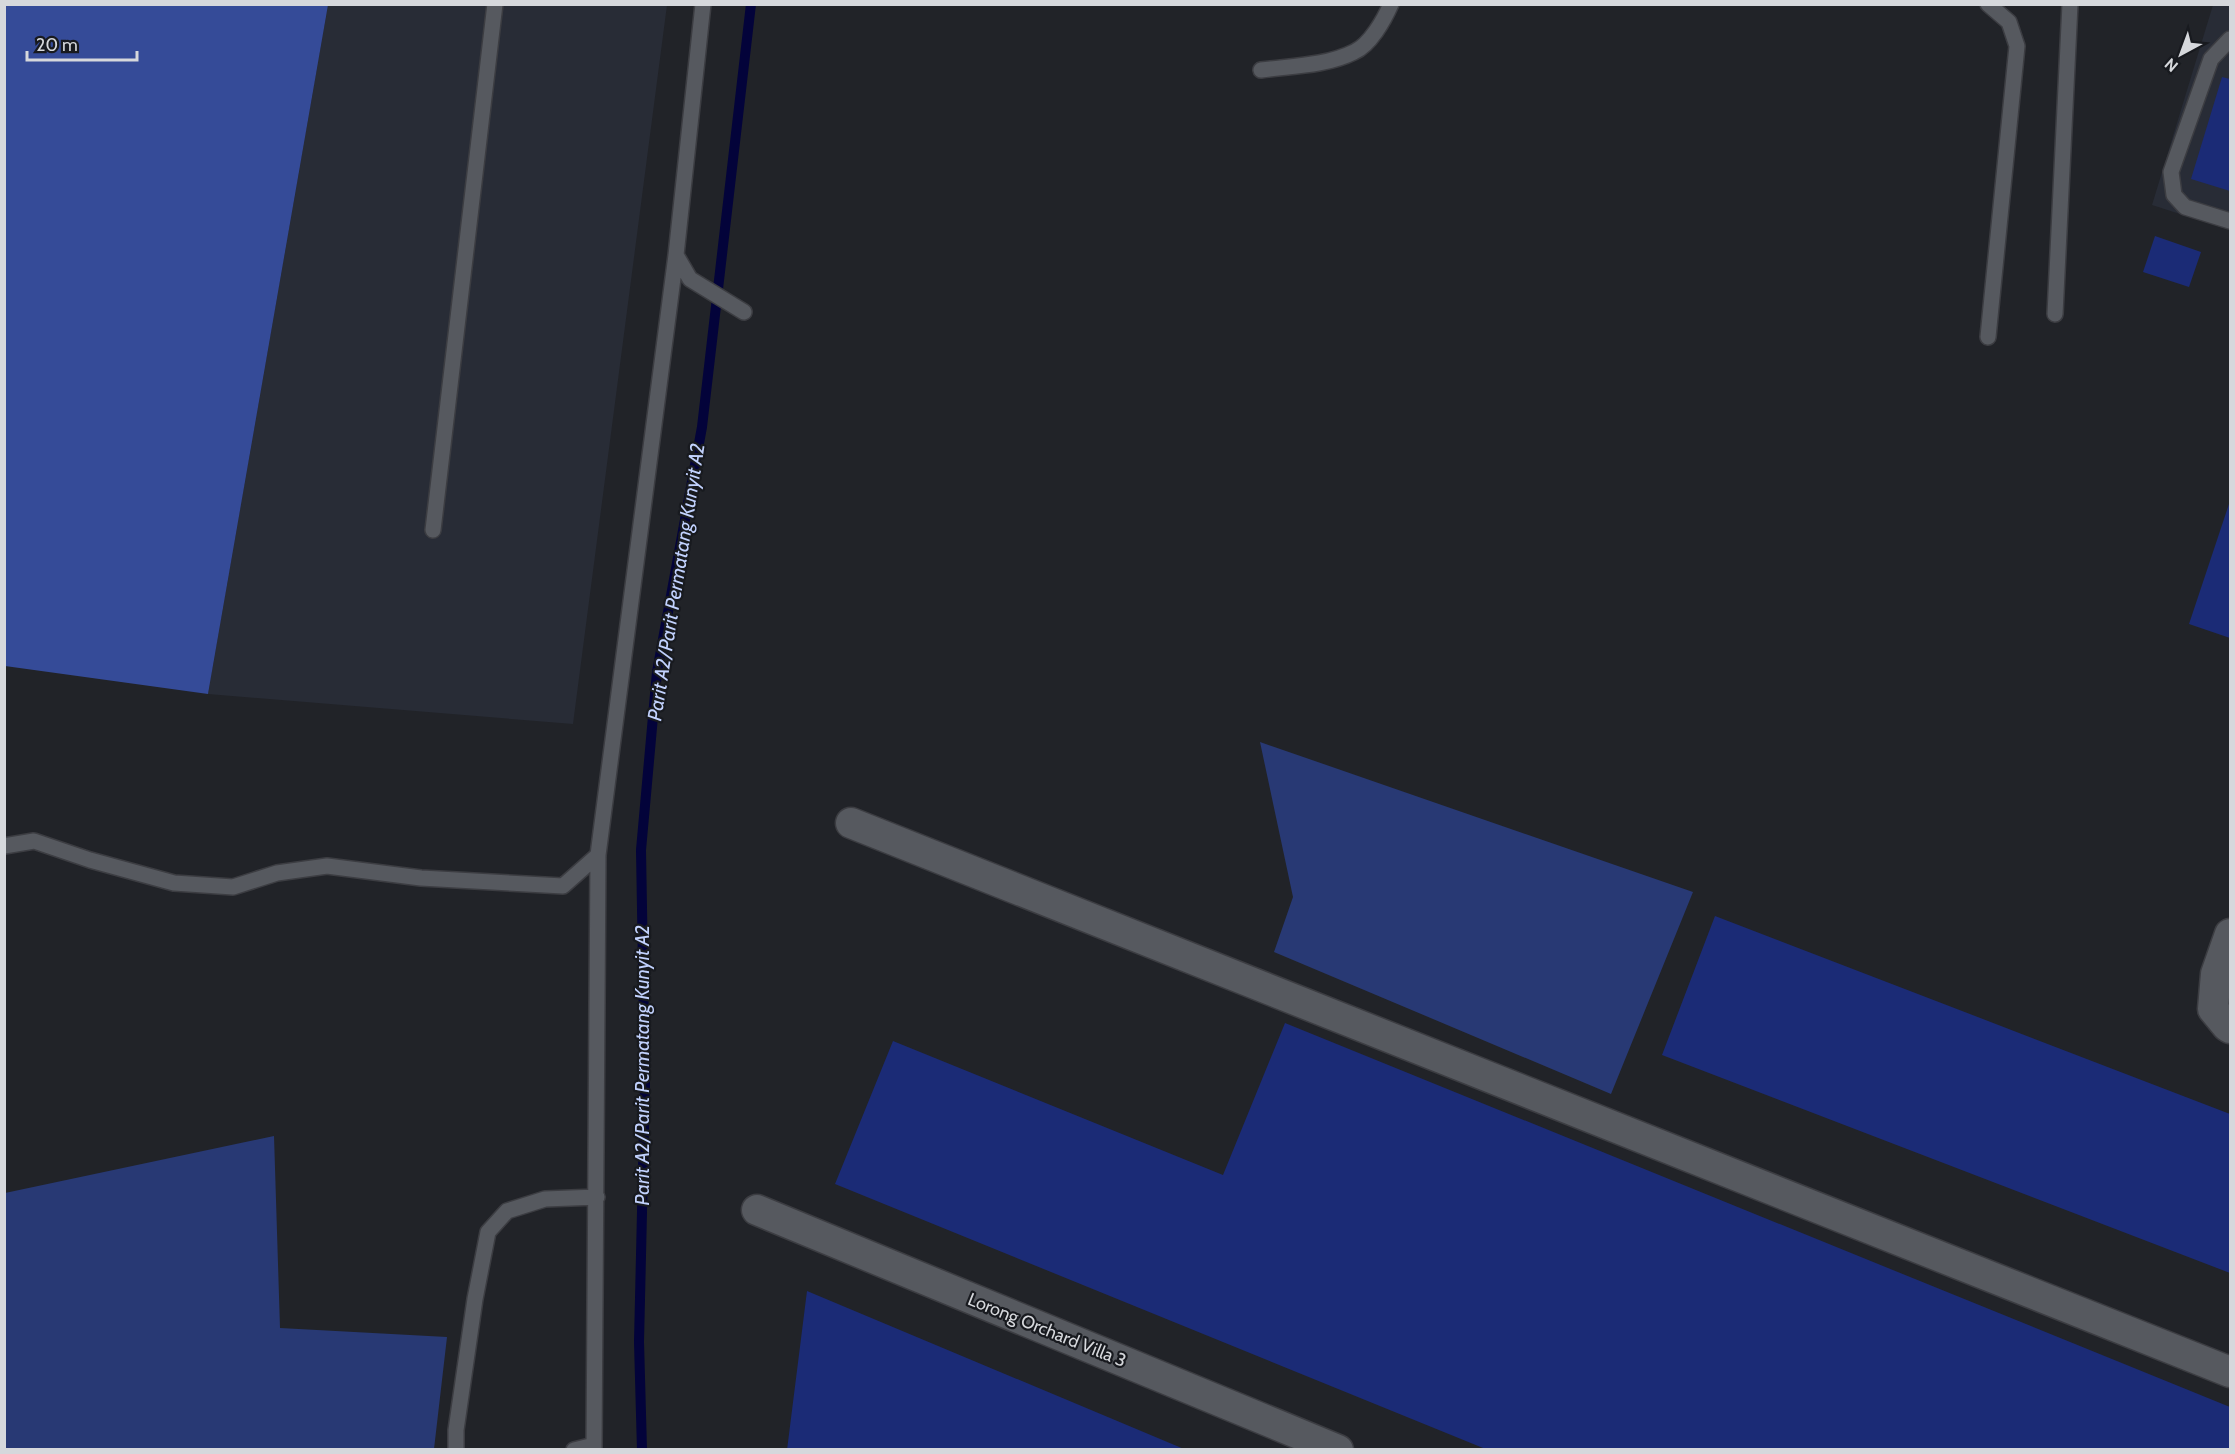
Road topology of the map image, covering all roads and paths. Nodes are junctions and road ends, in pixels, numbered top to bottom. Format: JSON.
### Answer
{"nodes":[{"id":1,"x":495,"y":4,"type":"edge"},
{"id":2,"x":703,"y":4,"type":"edge"},
{"id":3,"x":1391,"y":4,"type":"edge"},
{"id":4,"x":1988,"y":4,"type":"edge"},
{"id":5,"x":2070,"y":4,"type":"edge"},
{"id":6,"x":2230,"y":39,"type":"edge"},
{"id":7,"x":1261,"y":70,"type":"dead end"},
{"id":8,"x":2230,"y":221,"type":"edge"},
{"id":9,"x":676,"y":255,"type":"junction"},
{"id":10,"x":744,"y":312,"type":"dead end"},
{"id":11,"x":2055,"y":314,"type":"dead end"},
{"id":12,"x":1988,"y":337,"type":"dead end"},
{"id":13,"x":433,"y":530,"type":"dead end"},
{"id":14,"x":850,"y":823,"type":"dead end"},
{"id":15,"x":4,"y":846,"type":"edge"},
{"id":16,"x":598,"y":855,"type":"junction"},
{"id":17,"x":2230,"y":934,"type":"edge"},
{"id":18,"x":2229,"y":1027,"type":"edge"},
{"id":19,"x":597,"y":1197,"type":"junction"},
{"id":20,"x":757,"y":1210,"type":"dead end"},
{"id":21,"x":2230,"y":1372,"type":"edge"},
{"id":22,"x":594,"y":1447,"type":"edge"},
{"id":23,"x":456,"y":1449,"type":"edge"},
{"id":24,"x":574,"y":1449,"type":"edge"},
{"id":25,"x":1338,"y":1449,"type":"edge"}],
"edges":[{"from":1,"to":13,"type":"lane"},
{"from":2,"to":9,"type":"lane"},
{"from":3,"to":7,"type":"lane"},
{"from":4,"to":12,"type":"lane"},
{"from":5,"to":11,"type":"lane"},
{"from":6,"to":8,"type":"lane"},
{"from":9,"to":10,"type":"lane"},
{"from":9,"to":16,"type":"lane"},
{"from":14,"to":21,"type":"street"},
{"from":15,"to":16,"type":"lane"},
{"from":16,"to":19,"type":"lane"},
{"from":17,"to":18,"type":"street"},
{"from":19,"to":22,"type":"lane"},
{"from":19,"to":23,"type":"lane"},
{"from":20,"to":25,"type":"street","name":"Lorong Orchard Villa 3"},
{"from":22,"to":24,"type":"lane"}]}
